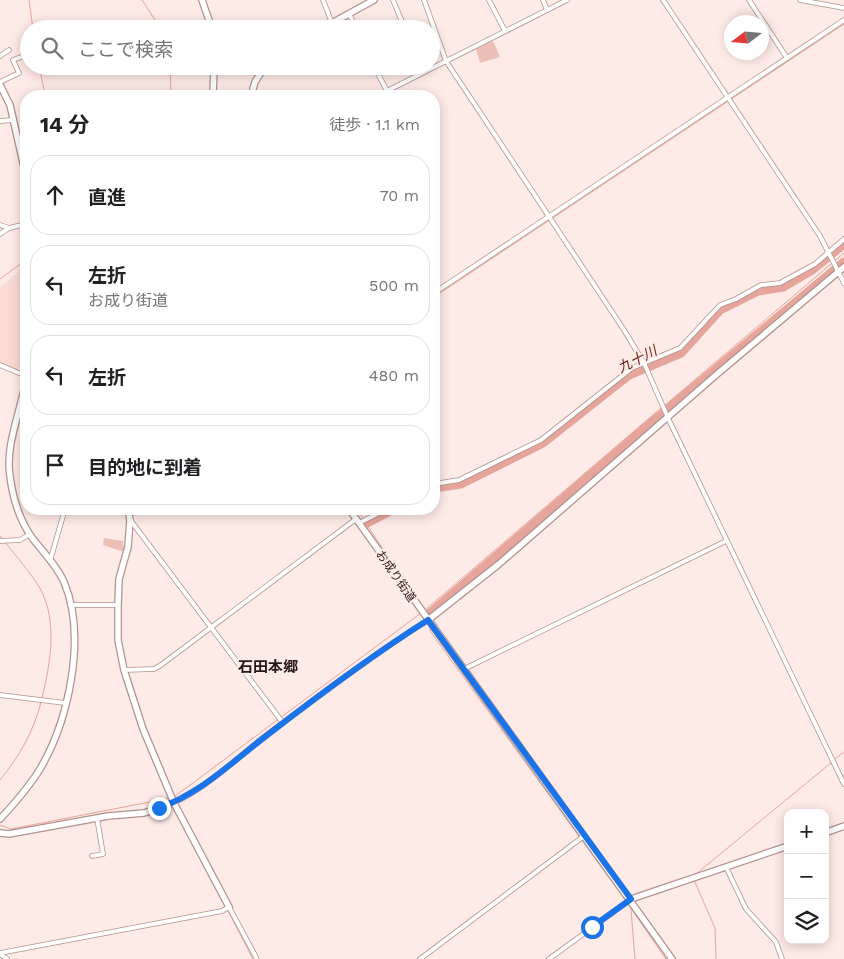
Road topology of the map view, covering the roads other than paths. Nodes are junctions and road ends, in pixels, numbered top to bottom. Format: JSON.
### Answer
{"nodes":[{"id":1,"x":202,"y":0,"type":"edge"},
{"id":2,"x":323,"y":0,"type":"edge"},
{"id":3,"x":374,"y":0,"type":"edge"},
{"id":4,"x":393,"y":0,"type":"edge"},
{"id":5,"x":425,"y":0,"type":"edge"},
{"id":6,"x":489,"y":0,"type":"edge"},
{"id":7,"x":542,"y":0,"type":"edge"},
{"id":8,"x":567,"y":0,"type":"edge"},
{"id":9,"x":663,"y":0,"type":"edge"},
{"id":10,"x":749,"y":0,"type":"edge"},
{"id":11,"x":800,"y":0,"type":"edge"},
{"id":12,"x":844,"y":8,"type":"edge"},
{"id":13,"x":547,"y":10,"type":"junction"},
{"id":14,"x":349,"y":13,"type":"junction"},
{"id":15,"x":209,"y":20,"type":"edge"},
{"id":16,"x":331,"y":20,"type":"edge"},
{"id":17,"x":337,"y":20,"type":"edge"},
{"id":18,"x":352,"y":20,"type":"edge"},
{"id":19,"x":401,"y":20,"type":"edge"},
{"id":20,"x":432,"y":20,"type":"edge"},
{"id":21,"x":844,"y":20,"type":"edge"},
{"id":22,"x":505,"y":30,"type":"junction"},
{"id":23,"x":440,"y":44,"type":"edge"},
{"id":24,"x":9,"y":50,"type":"dead end"},
{"id":25,"x":0,"y":56,"type":"edge"},
{"id":26,"x":20,"y":57,"type":"edge"},
{"id":27,"x":787,"y":58,"type":"junction"},
{"id":28,"x":446,"y":61,"type":"junction"},
{"id":29,"x":440,"y":64,"type":"edge"},
{"id":30,"x":214,"y":75,"type":"edge"},
{"id":31,"x":259,"y":75,"type":"edge"},
{"id":32,"x":379,"y":75,"type":"edge"},
{"id":33,"x":417,"y":75,"type":"edge"},
{"id":34,"x":0,"y":83,"type":"edge"},
{"id":35,"x":213,"y":90,"type":"edge"},
{"id":36,"x":252,"y":90,"type":"edge"},
{"id":37,"x":386,"y":90,"type":"edge"},
{"id":38,"x":389,"y":90,"type":"edge"},
{"id":39,"x":727,"y":98,"type":"junction"},
{"id":40,"x":13,"y":120,"type":"junction"},
{"id":41,"x":0,"y":121,"type":"edge"},
{"id":42,"x":20,"y":150,"type":"edge"},
{"id":43,"x":549,"y":216,"type":"junction"},
{"id":44,"x":0,"y":225,"type":"edge"},
{"id":45,"x":20,"y":225,"type":"edge"},
{"id":46,"x":9,"y":228,"type":"junction"},
{"id":47,"x":0,"y":234,"type":"edge"},
{"id":48,"x":844,"y":239,"type":"edge"},
{"id":49,"x":828,"y":252,"type":"junction"},
{"id":50,"x":844,"y":267,"type":"edge"},
{"id":51,"x":839,"y":272,"type":"junction"},
{"id":52,"x":844,"y":283,"type":"edge"},
{"id":53,"x":440,"y":289,"type":"edge"},
{"id":54,"x":644,"y":363,"type":"junction"},
{"id":55,"x":0,"y":365,"type":"edge"},
{"id":56,"x":20,"y":375,"type":"edge"},
{"id":57,"x":20,"y":414,"type":"edge"},
{"id":58,"x":668,"y":418,"type":"junction"},
{"id":59,"x":440,"y":483,"type":"edge"},
{"id":60,"x":63,"y":515,"type":"edge"},
{"id":61,"x":129,"y":515,"type":"edge"},
{"id":62,"x":354,"y":515,"type":"edge"},
{"id":63,"x":372,"y":515,"type":"edge"},
{"id":64,"x":130,"y":520,"type":"junction"},
{"id":65,"x":358,"y":521,"type":"junction"},
{"id":66,"x":30,"y":534,"type":"junction"},
{"id":67,"x":0,"y":541,"type":"edge"},
{"id":68,"x":726,"y":542,"type":"junction"},
{"id":69,"x":50,"y":561,"type":"junction"},
{"id":70,"x":70,"y":605,"type":"junction"},
{"id":71,"x":118,"y":605,"type":"junction"},
{"id":72,"x":428,"y":620,"type":"junction"},
{"id":73,"x":211,"y":628,"type":"junction"},
{"id":74,"x":464,"y":669,"type":"junction"},
{"id":75,"x":124,"y":670,"type":"junction"},
{"id":76,"x":0,"y":695,"type":"edge"},
{"id":77,"x":65,"y":703,"type":"junction"},
{"id":78,"x":283,"y":723,"type":"junction"},
{"id":79,"x":844,"y":784,"type":"edge"},
{"id":80,"x":174,"y":803,"type":"junction"},
{"id":81,"x":97,"y":818,"type":"junction"},
{"id":82,"x":0,"y":819,"type":"edge"},
{"id":83,"x":844,"y":826,"type":"edge"},
{"id":84,"x":829,"y":832,"type":"edge"},
{"id":85,"x":0,"y":833,"type":"edge"},
{"id":86,"x":583,"y":837,"type":"junction"},
{"id":87,"x":784,"y":847,"type":"edge"},
{"id":88,"x":92,"y":856,"type":"dead end"},
{"id":89,"x":726,"y":867,"type":"junction"},
{"id":90,"x":631,"y":899,"type":"junction"},
{"id":91,"x":230,"y":907,"type":"junction"},
{"id":92,"x":0,"y":953,"type":"edge"},
{"id":93,"x":7,"y":959,"type":"edge"},
{"id":94,"x":257,"y":959,"type":"edge"},
{"id":95,"x":420,"y":959,"type":"edge"},
{"id":96,"x":549,"y":959,"type":"edge"},
{"id":97,"x":672,"y":959,"type":"edge"},
{"id":98,"x":782,"y":959,"type":"edge"}],
"edges":[{"from":1,"to":15,"type":"street"},
{"from":2,"to":16,"type":"street"},
{"from":3,"to":14,"type":"street"},
{"from":4,"to":19,"type":"street"},
{"from":5,"to":20,"type":"street"},
{"from":6,"to":22,"type":"street"},
{"from":7,"to":13,"type":"street"},
{"from":8,"to":13,"type":"street"},
{"from":9,"to":39,"type":"street"},
{"from":10,"to":27,"type":"street"},
{"from":11,"to":12,"type":"street"},
{"from":13,"to":22,"type":"street"},
{"from":14,"to":17,"type":"street"},
{"from":14,"to":18,"type":"street"},
{"from":21,"to":27,"type":"street"},
{"from":22,"to":28,"type":"street"},
{"from":23,"to":28,"type":"street"},
{"from":24,"to":25,"type":"street"},
{"from":26,"to":34,"type":"street"},
{"from":27,"to":39,"type":"street"},
{"from":28,"to":29,"type":"street"},
{"from":28,"to":43,"type":"street"},
{"from":30,"to":35,"type":"street"},
{"from":31,"to":36,"type":"street"},
{"from":32,"to":37,"type":"street"},
{"from":33,"to":38,"type":"street"},
{"from":34,"to":40,"type":"street"},
{"from":39,"to":43,"type":"street"},
{"from":39,"to":49,"type":"street"},
{"from":40,"to":41,"type":"street"},
{"from":40,"to":42,"type":"street"},
{"from":43,"to":53,"type":"street"},
{"from":43,"to":54,"type":"street"},
{"from":44,"to":46,"type":"street"},
{"from":45,"to":46,"type":"street"},
{"from":46,"to":47,"type":"street"},
{"from":48,"to":49,"type":"street"},
{"from":49,"to":51,"type":"street"},
{"from":49,"to":54,"type":"street"},
{"from":50,"to":51,"type":"street"},
{"from":51,"to":52,"type":"street"},
{"from":51,"to":58,"type":"street"},
{"from":54,"to":58,"type":"street"},
{"from":54,"to":59,"type":"street"},
{"from":55,"to":56,"type":"street"},
{"from":57,"to":66,"type":"street"},
{"from":58,"to":68,"type":"street"},
{"from":58,"to":72,"type":"street"},
{"from":60,"to":69,"type":"street"},
{"from":61,"to":64,"type":"street"},
{"from":62,"to":65,"type":"street","name":"お成り街道"},
{"from":63,"to":65,"type":"street"},
{"from":64,"to":71,"type":"street"},
{"from":64,"to":73,"type":"street"},
{"from":65,"to":72,"type":"street","name":"お成り街道"},
{"from":65,"to":73,"type":"street"},
{"from":66,"to":67,"type":"street"},
{"from":66,"to":69,"type":"street"},
{"from":68,"to":74,"type":"street"},
{"from":68,"to":79,"type":"street"},
{"from":69,"to":70,"type":"street"},
{"from":70,"to":71,"type":"street"},
{"from":70,"to":77,"type":"street"},
{"from":71,"to":75,"type":"street"},
{"from":72,"to":74,"type":"street","name":"お成り街道"},
{"from":72,"to":78,"type":"street"},
{"from":73,"to":75,"type":"street"},
{"from":73,"to":78,"type":"street"},
{"from":74,"to":86,"type":"street","name":"お成り街道"},
{"from":75,"to":80,"type":"street"},
{"from":76,"to":77,"type":"street"},
{"from":77,"to":82,"type":"street"},
{"from":78,"to":80,"type":"street"},
{"from":80,"to":81,"type":"street"},
{"from":80,"to":91,"type":"street"},
{"from":81,"to":85,"type":"street"},
{"from":81,"to":88,"type":"street"},
{"from":83,"to":84,"type":"street"},
{"from":86,"to":90,"type":"street","name":"お成り街道"},
{"from":86,"to":95,"type":"street"},
{"from":87,"to":89,"type":"street"},
{"from":89,"to":90,"type":"street"},
{"from":89,"to":98,"type":"street"},
{"from":90,"to":96,"type":"street"},
{"from":90,"to":97,"type":"street","name":"お成り街道"},
{"from":91,"to":92,"type":"street"},
{"from":91,"to":94,"type":"street"},
{"from":92,"to":93,"type":"street"}]}
